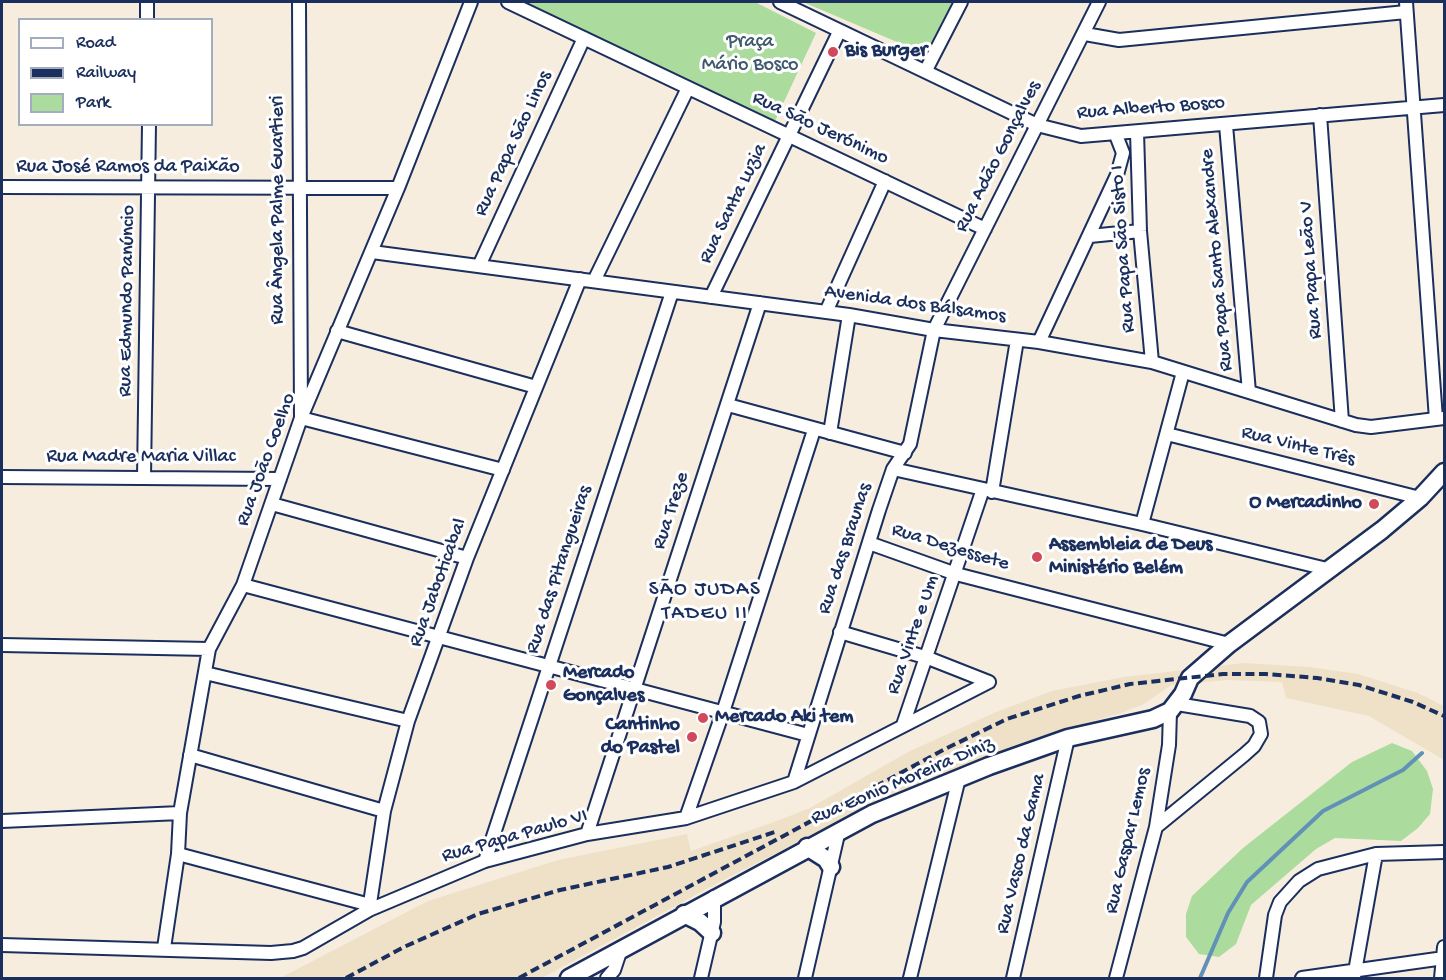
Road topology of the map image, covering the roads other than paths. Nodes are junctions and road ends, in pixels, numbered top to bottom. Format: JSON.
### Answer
{"nodes":[{"id":1,"x":147,"y":2,"type":"edge"},
{"id":2,"x":299,"y":2,"type":"edge"},
{"id":3,"x":471,"y":2,"type":"edge"},
{"id":4,"x":508,"y":2,"type":"edge"},
{"id":5,"x":780,"y":2,"type":"edge"},
{"id":6,"x":961,"y":2,"type":"edge"},
{"id":7,"x":1099,"y":2,"type":"edge"},
{"id":8,"x":1406,"y":7,"type":"edge"},
{"id":9,"x":147,"y":18,"type":"edge"},
{"id":10,"x":839,"y":32,"type":"junction"},
{"id":11,"x":1085,"y":33,"type":"junction"},
{"id":12,"x":584,"y":38,"type":"junction"},
{"id":13,"x":926,"y":70,"type":"junction"},
{"id":14,"x":688,"y":88,"type":"junction"},
{"id":15,"x":1444,"y":105,"type":"edge"},
{"id":16,"x":1415,"y":108,"type":"junction"},
{"id":17,"x":1320,"y":115,"type":"junction"},
{"id":18,"x":1226,"y":124,"type":"junction"},
{"id":19,"x":1037,"y":125,"type":"junction"},
{"id":20,"x":149,"y":126,"type":"edge"},
{"id":21,"x":1137,"y":132,"type":"junction"},
{"id":22,"x":789,"y":135,"type":"junction"},
{"id":23,"x":1116,"y":135,"type":"junction"},
{"id":24,"x":1117,"y":175,"type":"junction"},
{"id":25,"x":1138,"y":177,"type":"junction"},
{"id":26,"x":885,"y":181,"type":"junction"},
{"id":27,"x":2,"y":187,"type":"edge"},
{"id":28,"x":149,"y":187,"type":"junction"},
{"id":29,"x":298,"y":188,"type":"junction"},
{"id":30,"x":398,"y":188,"type":"junction"},
{"id":31,"x":985,"y":229,"type":"junction"},
{"id":32,"x":1140,"y":231,"type":"junction"},
{"id":33,"x":1090,"y":236,"type":"junction"},
{"id":34,"x":372,"y":252,"type":"junction"},
{"id":35,"x":479,"y":266,"type":"junction"},
{"id":36,"x":580,"y":279,"type":"junction"},
{"id":37,"x":594,"y":281,"type":"junction"},
{"id":38,"x":672,"y":292,"type":"junction"},
{"id":39,"x":711,"y":297,"type":"junction"},
{"id":40,"x":760,"y":303,"type":"junction"},
{"id":41,"x":826,"y":312,"type":"junction"},
{"id":42,"x":849,"y":315,"type":"junction"},
{"id":43,"x":934,"y":330,"type":"junction"},
{"id":44,"x":338,"y":332,"type":"junction"},
{"id":45,"x":1017,"y":339,"type":"junction"},
{"id":46,"x":1038,"y":342,"type":"junction"},
{"id":47,"x":1152,"y":363,"type":"junction"},
{"id":48,"x":1183,"y":372,"type":"junction"},
{"id":49,"x":536,"y":387,"type":"junction"},
{"id":50,"x":1249,"y":392,"type":"junction"},
{"id":51,"x":728,"y":405,"type":"junction"},
{"id":52,"x":301,"y":418,"type":"junction"},
{"id":53,"x":1440,"y":418,"type":"edge"},
{"id":54,"x":1342,"y":421,"type":"junction"},
{"id":55,"x":814,"y":430,"type":"junction"},
{"id":56,"x":830,"y":433,"type":"junction"},
{"id":57,"x":1167,"y":434,"type":"junction"},
{"id":58,"x":905,"y":453,"type":"junction"},
{"id":59,"x":893,"y":469,"type":"junction"},
{"id":60,"x":503,"y":470,"type":"junction"},
{"id":61,"x":1444,"y":472,"type":"edge"},
{"id":62,"x":2,"y":477,"type":"edge"},
{"id":63,"x":144,"y":478,"type":"junction"},
{"id":64,"x":280,"y":479,"type":"junction"},
{"id":65,"x":987,"y":491,"type":"junction"},
{"id":66,"x":1420,"y":498,"type":"junction"},
{"id":67,"x":272,"y":504,"type":"junction"},
{"id":68,"x":1142,"y":524,"type":"junction"},
{"id":69,"x":868,"y":543,"type":"junction"},
{"id":70,"x":467,"y":558,"type":"junction"},
{"id":71,"x":1331,"y":570,"type":"junction"},
{"id":72,"x":956,"y":574,"type":"junction"},
{"id":73,"x":243,"y":585,"type":"junction"},
{"id":74,"x":840,"y":632,"type":"junction"},
{"id":75,"x":438,"y":639,"type":"junction"},
{"id":76,"x":1229,"y":644,"type":"junction"},
{"id":77,"x":2,"y":645,"type":"edge"},
{"id":78,"x":209,"y":649,"type":"junction"},
{"id":79,"x":928,"y":658,"type":"junction"},
{"id":80,"x":549,"y":666,"type":"junction"},
{"id":81,"x":205,"y":673,"type":"junction"},
{"id":82,"x":634,"y":689,"type":"junction"},
{"id":83,"x":1173,"y":708,"type":"junction"},
{"id":84,"x":723,"y":712,"type":"junction"},
{"id":85,"x":408,"y":721,"type":"junction"},
{"id":86,"x":903,"y":725,"type":"junction"},
{"id":87,"x":808,"y":735,"type":"junction"},
{"id":88,"x":1068,"y":738,"type":"junction"},
{"id":89,"x":190,"y":755,"type":"junction"},
{"id":90,"x":959,"y":778,"type":"junction"},
{"id":91,"x":794,"y":782,"type":"junction"},
{"id":92,"x":384,"y":811,"type":"junction"},
{"id":93,"x":180,"y":813,"type":"junction"},
{"id":94,"x":686,"y":818,"type":"junction"},
{"id":95,"x":2,"y":821,"type":"edge"},
{"id":96,"x":1156,"y":827,"type":"junction"},
{"id":97,"x":839,"y":830,"type":"junction"},
{"id":98,"x":587,"y":834,"type":"junction"},
{"id":99,"x":807,"y":847,"type":"junction"},
{"id":100,"x":1444,"y":852,"type":"edge"},
{"id":101,"x":178,"y":854,"type":"junction"},
{"id":102,"x":1376,"y":854,"type":"junction"},
{"id":103,"x":485,"y":861,"type":"junction"},
{"id":104,"x":831,"y":867,"type":"junction"},
{"id":105,"x":714,"y":897,"type":"junction"},
{"id":106,"x":369,"y":908,"type":"junction"},
{"id":107,"x":684,"y":914,"type":"junction"},
{"id":108,"x":712,"y":933,"type":"junction"},
{"id":109,"x":2,"y":945,"type":"edge"},
{"id":110,"x":164,"y":948,"type":"junction"},
{"id":111,"x":621,"y":950,"type":"junction"},
{"id":112,"x":1444,"y":954,"type":"edge"},
{"id":113,"x":1354,"y":975,"type":"edge"},
{"id":114,"x":613,"y":977,"type":"edge"},
{"id":115,"x":568,"y":978,"type":"edge"},
{"id":116,"x":701,"y":978,"type":"edge"},
{"id":117,"x":806,"y":978,"type":"edge"},
{"id":118,"x":910,"y":978,"type":"edge"},
{"id":119,"x":1013,"y":978,"type":"edge"},
{"id":120,"x":1116,"y":978,"type":"edge"},
{"id":121,"x":1266,"y":978,"type":"edge"},
{"id":122,"x":1302,"y":978,"type":"edge"},
{"id":123,"x":1441,"y":978,"type":"edge"}],
"edges":[{"from":1,"to":9,"type":"street"},
{"from":2,"to":29,"type":"street","name":"Rua Ângela Palme Guartieri"},
{"from":3,"to":30,"type":"street","name":"Rua João Coelho"},
{"from":4,"to":12,"type":"street","name":"Rua São Jerónimo"},
{"from":5,"to":10,"type":"street","name":"Rua Alberto Bosco"},
{"from":6,"to":13,"type":"street"},
{"from":7,"to":11,"type":"street","name":"Rua Adão Gonçalves"},
{"from":8,"to":11,"type":"street"},
{"from":8,"to":16,"type":"street"},
{"from":10,"to":13,"type":"street","name":"Rua Alberto Bosco"},
{"from":10,"to":22,"type":"street","name":"Rua Santa Luzia"},
{"from":11,"to":19,"type":"street","name":"Rua Adão Gonçalves"},
{"from":12,"to":14,"type":"street","name":"Rua São Jerónimo"},
{"from":12,"to":35,"type":"street","name":"Rua Papa São Linos"},
{"from":13,"to":19,"type":"street","name":"Rua Alberto Bosco"},
{"from":14,"to":22,"type":"street","name":"Rua São Jerónimo"},
{"from":14,"to":37,"type":"street"},
{"from":15,"to":16,"type":"street","name":"Rua Alberto Bosco"},
{"from":16,"to":17,"type":"street","name":"Rua Alberto Bosco"},
{"from":16,"to":53,"type":"street"},
{"from":17,"to":18,"type":"street","name":"Rua Alberto Bosco"},
{"from":17,"to":54,"type":"street","name":"Rua Papa Leão V"},
{"from":18,"to":21,"type":"street","name":"Rua Alberto Bosco"},
{"from":18,"to":50,"type":"street","name":"Rua Papa Santo Alexandre"},
{"from":19,"to":23,"type":"street","name":"Rua Alberto Bosco"},
{"from":19,"to":31,"type":"street","name":"Rua Adão Gonçalves"},
{"from":20,"to":28,"type":"street","name":"Rua Edmundo Panúncio"},
{"from":21,"to":23,"type":"street","name":"Rua Alberto Bosco"},
{"from":21,"to":25,"type":"street","name":"Rua Papa São Sisto I"},
{"from":22,"to":26,"type":"street","name":"Rua São Jerónimo"},
{"from":22,"to":39,"type":"street","name":"Rua Santa Luzia"},
{"from":23,"to":24,"type":"street"},
{"from":24,"to":25,"type":"street"},
{"from":24,"to":33,"type":"street"},
{"from":25,"to":32,"type":"street","name":"Rua Papa São Sisto I"},
{"from":26,"to":31,"type":"street","name":"Rua São Jerónimo"},
{"from":26,"to":41,"type":"street"},
{"from":27,"to":28,"type":"street","name":"Rua José Ramos da Paixão"},
{"from":28,"to":29,"type":"street","name":"Rua José Ramos da Paixão"},
{"from":28,"to":63,"type":"street","name":"Rua Edmundo Panúncio"},
{"from":29,"to":30,"type":"street","name":"Rua José Ramos da Paixão"},
{"from":29,"to":52,"type":"street","name":"Rua Ângela Palme Guartieri"},
{"from":30,"to":34,"type":"street","name":"Rua João Coelho"},
{"from":31,"to":43,"type":"street","name":"Rua Adão Gonçalves"},
{"from":32,"to":33,"type":"street"},
{"from":32,"to":47,"type":"street","name":"Rua Papa São Sisto I"},
{"from":33,"to":46,"type":"street"},
{"from":34,"to":35,"type":"street","name":"Avenida dos Bálsamos"},
{"from":34,"to":44,"type":"street","name":"Rua João Coelho"},
{"from":35,"to":36,"type":"street","name":"Avenida dos Bálsamos"},
{"from":36,"to":37,"type":"street","name":"Avenida dos Bálsamos"},
{"from":36,"to":49,"type":"street","name":"Rua Jaboticabal"},
{"from":37,"to":38,"type":"street","name":"Avenida dos Bálsamos"},
{"from":38,"to":39,"type":"street","name":"Avenida dos Bálsamos"},
{"from":38,"to":80,"type":"street","name":"Rua das Pitangueiras"},
{"from":39,"to":40,"type":"street","name":"Avenida dos Bálsamos"},
{"from":40,"to":41,"type":"street","name":"Avenida dos Bálsamos"},
{"from":40,"to":51,"type":"street","name":"Rua Treze"},
{"from":41,"to":42,"type":"street","name":"Avenida dos Bálsamos"},
{"from":42,"to":43,"type":"street","name":"Avenida dos Bálsamos"},
{"from":42,"to":56,"type":"street"},
{"from":43,"to":45,"type":"street","name":"Avenida dos Bálsamos"},
{"from":43,"to":58,"type":"street","name":"Rua das Braunas"},
{"from":44,"to":49,"type":"street"},
{"from":44,"to":52,"type":"street","name":"Rua João Coelho"},
{"from":45,"to":46,"type":"street","name":"Avenida dos Bálsamos"},
{"from":45,"to":65,"type":"street","name":"Rua Vinte e Um"},
{"from":46,"to":47,"type":"street","name":"Avenida dos Bálsamos"},
{"from":47,"to":48,"type":"street","name":"Avenida dos Bálsamos"},
{"from":48,"to":50,"type":"street","name":"Avenida dos Bálsamos"},
{"from":48,"to":57,"type":"street"},
{"from":49,"to":60,"type":"street","name":"Rua Jaboticabal"},
{"from":50,"to":54,"type":"street","name":"Avenida dos Bálsamos"},
{"from":51,"to":55,"type":"street"},
{"from":51,"to":82,"type":"street","name":"Rua Treze"},
{"from":52,"to":60,"type":"street"},
{"from":52,"to":64,"type":"street","name":"Rua João Coelho"},
{"from":53,"to":54,"type":"street","name":"Avenida dos Bálsamos"},
{"from":55,"to":56,"type":"street"},
{"from":55,"to":84,"type":"street"},
{"from":56,"to":58,"type":"street"},
{"from":57,"to":66,"type":"street","name":"Rua Vinte Três"},
{"from":57,"to":68,"type":"street"},
{"from":58,"to":59,"type":"street","name":"Rua das Braunas"},
{"from":59,"to":65,"type":"street"},
{"from":59,"to":69,"type":"street","name":"Rua das Braunas"},
{"from":60,"to":70,"type":"street","name":"Rua Jaboticabal"},
{"from":61,"to":66,"type":"main road"},
{"from":62,"to":63,"type":"street","name":"Rua Madre Maria Villac"},
{"from":63,"to":64,"type":"street","name":"Rua Madre Maria Villac"},
{"from":64,"to":67,"type":"street","name":"Rua João Coelho"},
{"from":65,"to":68,"type":"street"},
{"from":65,"to":72,"type":"street","name":"Rua Vinte e Um"},
{"from":66,"to":71,"type":"main road"},
{"from":67,"to":70,"type":"street"},
{"from":67,"to":73,"type":"street","name":"Rua João Coelho"},
{"from":68,"to":71,"type":"street"},
{"from":69,"to":72,"type":"street","name":"Rua Dezessete"},
{"from":69,"to":74,"type":"street","name":"Rua das Braunas"},
{"from":70,"to":75,"type":"street","name":"Rua Jaboticabal"},
{"from":71,"to":76,"type":"main road"},
{"from":72,"to":76,"type":"street","name":"Rua Dezessete"},
{"from":72,"to":79,"type":"street","name":"Rua Vinte e Um"},
{"from":73,"to":75,"type":"street"},
{"from":73,"to":78,"type":"street","name":"Rua João Coelho"},
{"from":74,"to":79,"type":"street"},
{"from":74,"to":87,"type":"street","name":"Rua das Braunas"},
{"from":75,"to":80,"type":"street"},
{"from":75,"to":85,"type":"street","name":"Rua Jaboticabal"},
{"from":76,"to":83,"type":"main road"},
{"from":77,"to":78,"type":"street"},
{"from":78,"to":81,"type":"street","name":"Rua João Coelho"},
{"from":79,"to":86,"type":"street","name":"Rua Vinte e Um"},
{"from":79,"to":86,"type":"street","name":"Rua Papa Paulo VI"},
{"from":80,"to":82,"type":"street"},
{"from":80,"to":103,"type":"street","name":"Rua das Pitangueiras"},
{"from":81,"to":85,"type":"street"},
{"from":81,"to":89,"type":"street","name":"Rua João Coelho"},
{"from":82,"to":84,"type":"street"},
{"from":82,"to":98,"type":"street","name":"Rua Treze"},
{"from":83,"to":88,"type":"main road","name":"Rua Eonio Moreira Diniz"},
{"from":83,"to":96,"type":"street","name":"Rua Gaspar Lemos"},
{"from":83,"to":96,"type":"street"},
{"from":84,"to":87,"type":"street"},
{"from":84,"to":94,"type":"street"},
{"from":85,"to":92,"type":"street","name":"Rua Jaboticabal"},
{"from":86,"to":91,"type":"street","name":"Rua Papa Paulo VI"},
{"from":87,"to":91,"type":"street","name":"Rua das Braunas"},
{"from":88,"to":90,"type":"main road","name":"Rua Eonio Moreira Diniz"},
{"from":88,"to":119,"type":"street","name":"Rua Vasco da Gama"},
{"from":89,"to":92,"type":"street"},
{"from":89,"to":93,"type":"street","name":"Rua João Coelho"},
{"from":90,"to":97,"type":"main road","name":"Rua Eonio Moreira Diniz"},
{"from":90,"to":118,"type":"street"},
{"from":91,"to":94,"type":"street","name":"Rua Papa Paulo VI"},
{"from":92,"to":106,"type":"street","name":"Rua Jaboticabal"},
{"from":93,"to":95,"type":"street"},
{"from":93,"to":101,"type":"street","name":"Rua João Coelho"},
{"from":94,"to":98,"type":"street","name":"Rua Papa Paulo VI"},
{"from":96,"to":120,"type":"street","name":"Rua Gaspar Lemos"},
{"from":97,"to":99,"type":"main road","name":"Rua Eonio Moreira Diniz"},
{"from":97,"to":104,"type":"street"},
{"from":98,"to":103,"type":"street","name":"Rua Papa Paulo VI"},
{"from":99,"to":104,"type":"main road"},
{"from":99,"to":105,"type":"main road","name":"Rua Eonio Moreira Diniz"},
{"from":100,"to":102,"type":"street"},
{"from":101,"to":106,"type":"street"},
{"from":101,"to":110,"type":"street","name":"Rua João Coelho"},
{"from":102,"to":113,"type":"street"},
{"from":102,"to":121,"type":"street"},
{"from":103,"to":106,"type":"street","name":"Rua Papa Paulo VI"},
{"from":104,"to":117,"type":"street"},
{"from":105,"to":107,"type":"main road","name":"Rua Eonio Moreira Diniz"},
{"from":105,"to":108,"type":"street"},
{"from":106,"to":110,"type":"street","name":"Rua Papa Paulo VI"},
{"from":107,"to":108,"type":"main road"},
{"from":107,"to":111,"type":"main road","name":"Rua Eonio Moreira Diniz"},
{"from":108,"to":116,"type":"street"},
{"from":109,"to":110,"type":"street","name":"Rua Papa Paulo VI"},
{"from":111,"to":114,"type":"street"},
{"from":111,"to":115,"type":"main road","name":"Rua Eonio Moreira Diniz"},
{"from":112,"to":113,"type":"street"},
{"from":112,"to":123,"type":"street"},
{"from":113,"to":122,"type":"street"}]}
